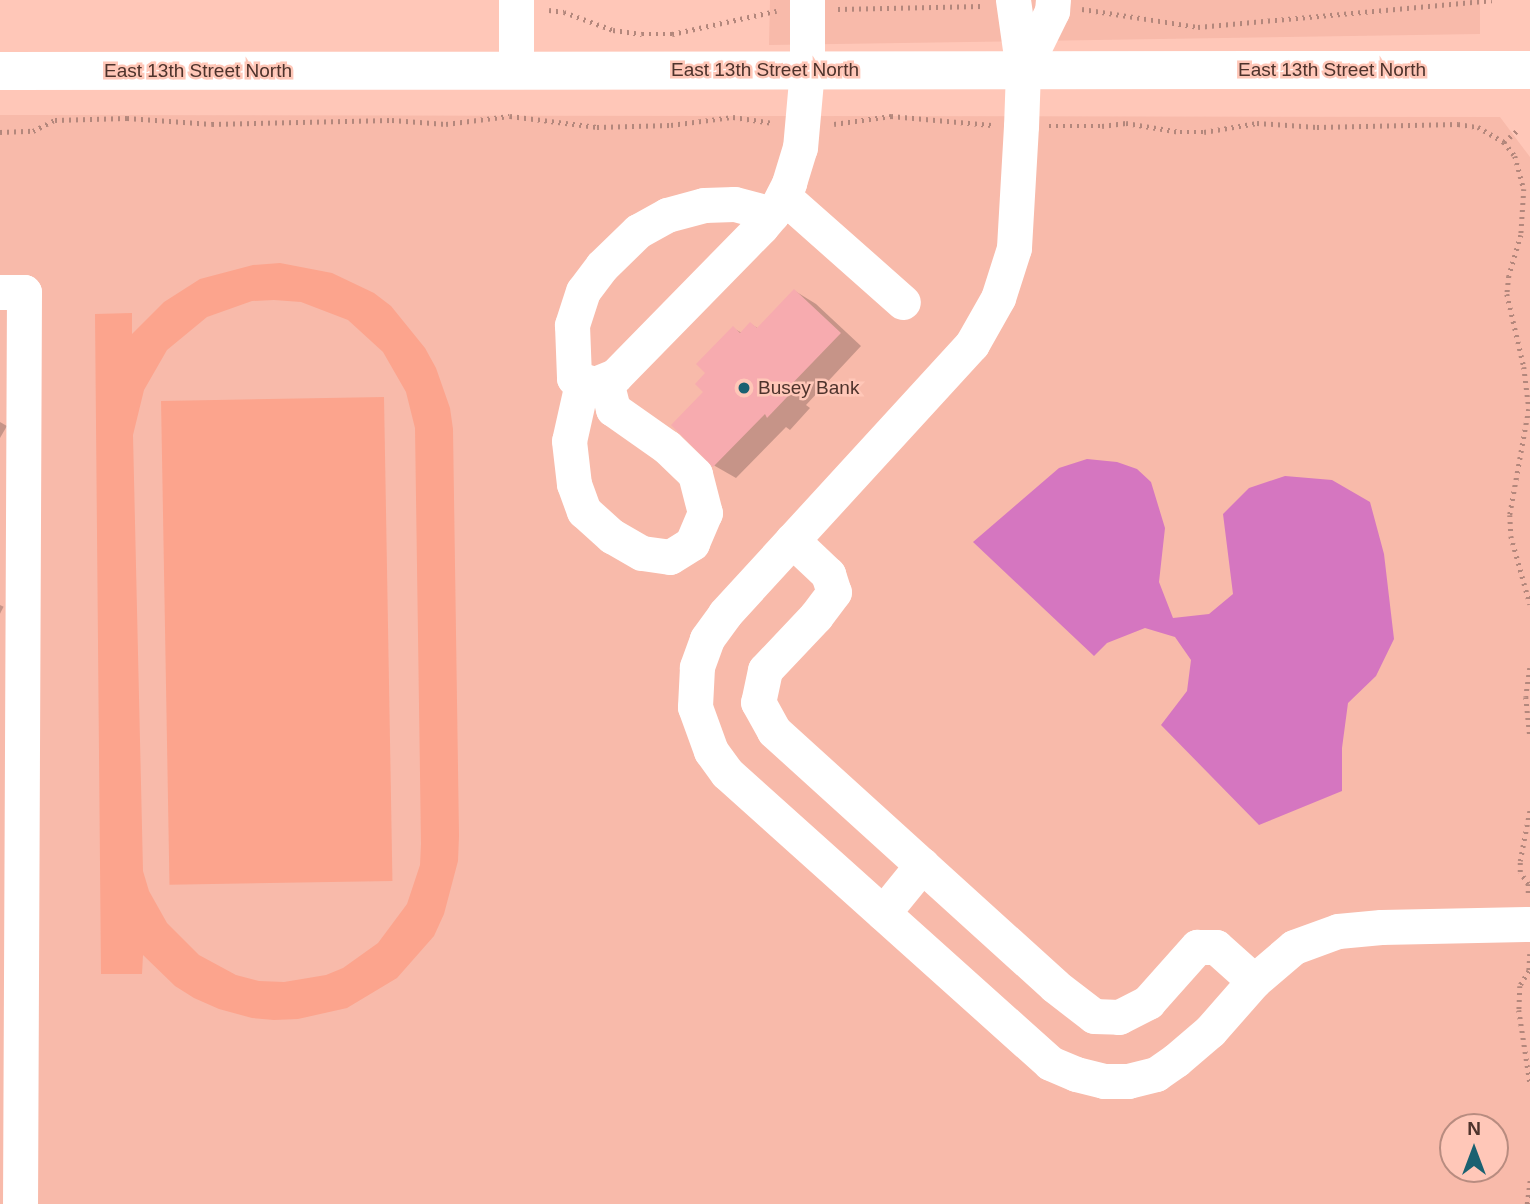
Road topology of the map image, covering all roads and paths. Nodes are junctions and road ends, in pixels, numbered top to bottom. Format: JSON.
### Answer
{"nodes":[{"id":1,"x":516,"y":0,"type":"edge"},
{"id":2,"x":807,"y":0,"type":"edge"},
{"id":3,"x":1013,"y":0,"type":"edge"},
{"id":4,"x":1053,"y":0,"type":"edge"},
{"id":5,"x":516,"y":70,"type":"junction"},
{"id":6,"x":807,"y":70,"type":"junction"},
{"id":7,"x":1023,"y":70,"type":"junction"},
{"id":8,"x":1530,"y":70,"type":"edge"},
{"id":9,"x":0,"y":71,"type":"edge"},
{"id":10,"x":803,"y":126,"type":"junction"},
{"id":11,"x":1021,"y":126,"type":"junction"},
{"id":12,"x":1518,"y":130,"type":"dead end"},
{"id":13,"x":0,"y":132,"type":"edge"},
{"id":14,"x":1504,"y":142,"type":"junction"},
{"id":15,"x":778,"y":205,"type":"junction"},
{"id":16,"x":0,"y":292,"type":"edge"},
{"id":17,"x":903,"y":302,"type":"dead end"},
{"id":18,"x":594,"y":382,"type":"junction"},
{"id":19,"x":792,"y":540,"type":"junction"},
{"id":20,"x":1530,"y":604,"type":"edge"},
{"id":21,"x":1530,"y":668,"type":"edge"},
{"id":22,"x":1530,"y":737,"type":"edge"},
{"id":23,"x":11,"y":776,"type":"edge"},
{"id":24,"x":1530,"y":809,"type":"edge"},
{"id":25,"x":922,"y":865,"type":"junction"},
{"id":26,"x":1529,"y":911,"type":"edge"},
{"id":27,"x":883,"y":913,"type":"junction"},
{"id":28,"x":1530,"y":946,"type":"edge"},
{"id":29,"x":1254,"y":981,"type":"junction"},
{"id":30,"x":10,"y":1051,"type":"edge"},
{"id":31,"x":1530,"y":1083,"type":"edge"},
{"id":32,"x":1530,"y":1178,"type":"edge"},
{"id":33,"x":20,"y":1204,"type":"edge"},
{"id":34,"x":1527,"y":1204,"type":"edge"}],
"edges":[{"from":1,"to":5,"type":"street"},
{"from":2,"to":6,"type":"street"},
{"from":3,"to":7,"type":"street"},
{"from":4,"to":7,"type":"street"},
{"from":5,"to":6,"type":"main road","name":"East 13th Street North"},
{"from":5,"to":9,"type":"main road","name":"East 13th Street North"},
{"from":6,"to":7,"type":"main road","name":"East 13th Street North"},
{"from":6,"to":10,"type":"street"},
{"from":7,"to":8,"type":"main road","name":"East 13th Street North"},
{"from":7,"to":11,"type":"street"},
{"from":10,"to":11,"type":"path"},
{"from":10,"to":13,"type":"path"},
{"from":10,"to":15,"type":"street"},
{"from":11,"to":14,"type":"path"},
{"from":11,"to":19,"type":"street"},
{"from":12,"to":14,"type":"path"},
{"from":14,"to":20,"type":"path"},
{"from":15,"to":17,"type":"street"},
{"from":15,"to":18,"type":"street"},
{"from":15,"to":18,"type":"street"},
{"from":16,"to":23,"type":"street"},
{"from":18,"to":18,"type":"street"},
{"from":19,"to":25,"type":"street"},
{"from":19,"to":27,"type":"street"},
{"from":21,"to":22,"type":"path"},
{"from":23,"to":30,"type":"street"},
{"from":24,"to":26,"type":"path"},
{"from":25,"to":27,"type":"street"},
{"from":25,"to":29,"type":"street"},
{"from":26,"to":29,"type":"street"},
{"from":27,"to":29,"type":"street"},
{"from":28,"to":31,"type":"path"},
{"from":30,"to":33,"type":"street"},
{"from":32,"to":34,"type":"path"}]}
